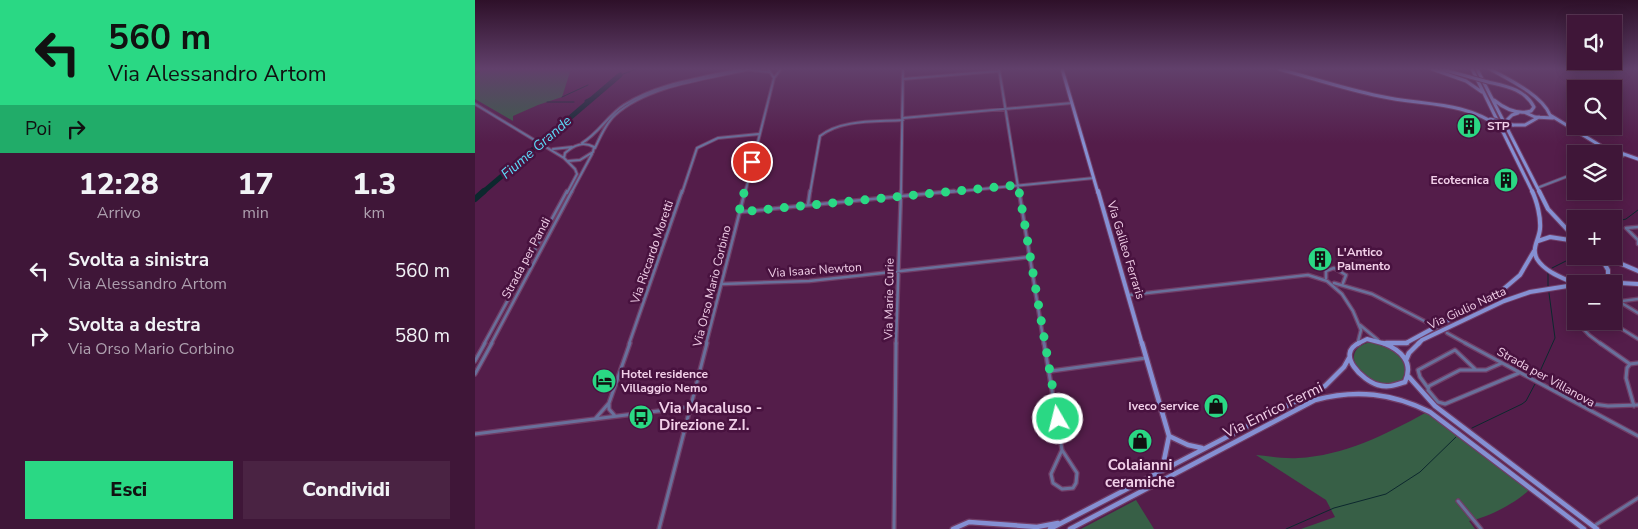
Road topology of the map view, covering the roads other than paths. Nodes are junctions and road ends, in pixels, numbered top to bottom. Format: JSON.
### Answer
{"nodes":[{"id":1,"x":649,"y":94,"type":"edge"},
{"id":2,"x":655,"y":94,"type":"edge"},
{"id":3,"x":770,"y":94,"type":"edge"},
{"id":4,"x":903,"y":94,"type":"edge"},
{"id":5,"x":1004,"y":94,"type":"edge"},
{"id":6,"x":1069,"y":94,"type":"edge"},
{"id":7,"x":1369,"y":94,"type":"edge"},
{"id":8,"x":1483,"y":94,"type":"edge"},
{"id":9,"x":1521,"y":94,"type":"edge"},
{"id":10,"x":1529,"y":94,"type":"edge"},
{"id":11,"x":1485,"y":96,"type":"joint"},
{"id":12,"x":1491,"y":96,"type":"joint"},
{"id":13,"x":1072,"y":103,"type":"junction"},
{"id":14,"x":475,"y":104,"type":"edge"},
{"id":15,"x":1007,"y":108,"type":"junction"},
{"id":16,"x":1494,"y":113,"type":"junction"},
{"id":17,"x":1520,"y":113,"type":"junction"},
{"id":18,"x":1526,"y":113,"type":"junction"},
{"id":19,"x":1532,"y":116,"type":"junction"},
{"id":20,"x":1549,"y":116,"type":"junction"},
{"id":21,"x":1540,"y":117,"type":"junction"},
{"id":22,"x":903,"y":119,"type":"junction"},
{"id":23,"x":1490,"y":119,"type":"junction"},
{"id":24,"x":1534,"y":121,"type":"junction"},
{"id":25,"x":1513,"y":125,"type":"joint"},
{"id":26,"x":1503,"y":130,"type":"junction"},
{"id":27,"x":1510,"y":132,"type":"junction"},
{"id":28,"x":759,"y":134,"type":"junction"},
{"id":29,"x":581,"y":144,"type":"junction"},
{"id":30,"x":576,"y":145,"type":"junction"},
{"id":31,"x":549,"y":148,"type":"junction"},
{"id":32,"x":594,"y":151,"type":"junction"},
{"id":33,"x":1625,"y":155,"type":"junction"},
{"id":34,"x":1622,"y":156,"type":"edge"},
{"id":35,"x":564,"y":158,"type":"junction"},
{"id":36,"x":1638,"y":159,"type":"edge"},
{"id":37,"x":568,"y":160,"type":"junction"},
{"id":38,"x":1567,"y":176,"type":"edge"},
{"id":39,"x":1094,"y":178,"type":"junction"},
{"id":40,"x":1018,"y":185,"type":"junction"},
{"id":41,"x":1537,"y":188,"type":"junction"},
{"id":42,"x":901,"y":195,"type":"junction"},
{"id":43,"x":808,"y":205,"type":"junction"},
{"id":44,"x":739,"y":212,"type":"junction"},
{"id":45,"x":1638,"y":227,"type":"edge"},
{"id":46,"x":1567,"y":231,"type":"edge"},
{"id":47,"x":1567,"y":239,"type":"edge"},
{"id":48,"x":1537,"y":242,"type":"junction"},
{"id":49,"x":1638,"y":243,"type":"edge"},
{"id":50,"x":1534,"y":251,"type":"junction"},
{"id":51,"x":1029,"y":257,"type":"junction"},
{"id":52,"x":1622,"y":265,"type":"edge"},
{"id":53,"x":897,"y":271,"type":"junction"},
{"id":54,"x":1638,"y":271,"type":"edge"},
{"id":55,"x":1326,"y":278,"type":"junction"},
{"id":56,"x":1567,"y":280,"type":"edge"},
{"id":57,"x":1333,"y":283,"type":"junction"},
{"id":58,"x":1343,"y":283,"type":"junction"},
{"id":59,"x":721,"y":284,"type":"junction"},
{"id":60,"x":1622,"y":284,"type":"edge"},
{"id":61,"x":1638,"y":284,"type":"edge"},
{"id":62,"x":1567,"y":286,"type":"edge"},
{"id":63,"x":1129,"y":295,"type":"junction"},
{"id":64,"x":1638,"y":299,"type":"edge"},
{"id":65,"x":1622,"y":302,"type":"edge"},
{"id":66,"x":1622,"y":304,"type":"edge"},
{"id":67,"x":1638,"y":313,"type":"edge"},
{"id":68,"x":1359,"y":324,"type":"junction"},
{"id":69,"x":1434,"y":326,"type":"dead end"},
{"id":70,"x":1622,"y":329,"type":"edge"},
{"id":71,"x":1584,"y":330,"type":"edge"},
{"id":72,"x":1447,"y":333,"type":"dead end"},
{"id":73,"x":1638,"y":339,"type":"edge"},
{"id":74,"x":1378,"y":340,"type":"junction"},
{"id":75,"x":1358,"y":342,"type":"junction"},
{"id":76,"x":1386,"y":342,"type":"junction"},
{"id":77,"x":1147,"y":358,"type":"junction"},
{"id":78,"x":1349,"y":358,"type":"junction"},
{"id":79,"x":1406,"y":360,"type":"junction"},
{"id":80,"x":475,"y":361,"type":"edge"},
{"id":81,"x":1502,"y":363,"type":"junction"},
{"id":82,"x":1638,"y":363,"type":"edge"},
{"id":83,"x":1630,"y":364,"type":"junction"},
{"id":84,"x":1476,"y":370,"type":"junction"},
{"id":85,"x":1051,"y":371,"type":"junction"},
{"id":86,"x":1521,"y":373,"type":"junction"},
{"id":87,"x":475,"y":374,"type":"edge"},
{"id":88,"x":1409,"y":376,"type":"junction"},
{"id":89,"x":1372,"y":384,"type":"junction"},
{"id":90,"x":1391,"y":388,"type":"junction"},
{"id":91,"x":1428,"y":388,"type":"junction"},
{"id":92,"x":1383,"y":394,"type":"junction"},
{"id":93,"x":1574,"y":402,"type":"junction"},
{"id":94,"x":609,"y":403,"type":"junction"},
{"id":95,"x":1636,"y":405,"type":"edge"},
{"id":96,"x":690,"y":407,"type":"junction"},
{"id":97,"x":615,"y":416,"type":"junction"},
{"id":98,"x":595,"y":419,"type":"junction"},
{"id":99,"x":475,"y":434,"type":"edge"},
{"id":100,"x":1169,"y":436,"type":"junction"},
{"id":101,"x":1638,"y":436,"type":"edge"},
{"id":102,"x":1202,"y":448,"type":"junction"},
{"id":103,"x":1063,"y":450,"type":"junction"},
{"id":104,"x":1162,"y":470,"type":"junction"},
{"id":105,"x":1638,"y":498,"type":"edge"},
{"id":106,"x":1458,"y":501,"type":"dead end"},
{"id":107,"x":1062,"y":522,"type":"junction"},
{"id":108,"x":1595,"y":528,"type":"edge"},
{"id":109,"x":659,"y":529,"type":"edge"},
{"id":110,"x":894,"y":529,"type":"edge"},
{"id":111,"x":953,"y":529,"type":"edge"},
{"id":112,"x":1050,"y":529,"type":"edge"},
{"id":113,"x":1070,"y":529,"type":"edge"},
{"id":114,"x":1481,"y":529,"type":"edge"},
{"id":115,"x":1584,"y":529,"type":"edge"}],
"edges":[{"from":1,"to":29,"type":"street"},
{"from":2,"to":32,"type":"street","name":"Strada per Pandi"},
{"from":3,"to":28,"type":"street","name":"Via Orso Mario Corbino"},
{"from":4,"to":22,"type":"street","name":"Via Marie Curie"},
{"from":5,"to":15,"type":"street"},
{"from":6,"to":13,"type":"main road","name":"Via Galileo Ferraris"},
{"from":7,"to":23,"type":"main road"},
{"from":8,"to":11,"type":"main road"},
{"from":9,"to":18,"type":"main road","bridge":true},
{"from":10,"to":20,"type":"main road"},
{"from":11,"to":16,"type":"main road"},
{"from":12,"to":17,"type":"main road"},
{"from":12,"to":27,"type":"main road"},
{"from":13,"to":15,"type":"street"},
{"from":13,"to":39,"type":"main road","name":"Via Galileo Ferraris"},
{"from":14,"to":31,"type":"street"},
{"from":15,"to":22,"type":"street"},
{"from":15,"to":40,"type":"street"},
{"from":16,"to":23,"type":"main road"},
{"from":16,"to":26,"type":"main road","name":"Via Giulio Natta"},
{"from":17,"to":18,"type":"main road"},
{"from":17,"to":27,"type":"main road"},
{"from":18,"to":19,"type":"main road"},
{"from":19,"to":21,"type":"main road"},
{"from":19,"to":24,"type":"main road"},
{"from":20,"to":21,"type":"main road"},
{"from":20,"to":33,"type":"main road"},
{"from":21,"to":24,"type":"main road"},
{"from":22,"to":42,"type":"street","name":"Via Marie Curie"},
{"from":22,"to":43,"type":"street"},
{"from":23,"to":25,"type":"main road","bridge":true},
{"from":23,"to":26,"type":"main road"},
{"from":24,"to":25,"type":"main road"},
{"from":26,"to":48,"type":"main road","name":"Via Giulio Natta"},
{"from":27,"to":41,"type":"main road"},
{"from":28,"to":44,"type":"street","name":"Via Orso Mario Corbino"},
{"from":28,"to":94,"type":"street","name":"Via Riccardo Moretti"},
{"from":29,"to":30,"type":"street"},
{"from":29,"to":32,"type":"street"},
{"from":30,"to":31,"type":"street"},
{"from":30,"to":35,"type":"street"},
{"from":31,"to":35,"type":"street"},
{"from":32,"to":37,"type":"street"},
{"from":32,"to":87,"type":"street","name":"Strada per Pandi"},
{"from":33,"to":34,"type":"street"},
{"from":33,"to":36,"type":"main road"},
{"from":35,"to":37,"type":"street"},
{"from":37,"to":80,"type":"street","name":"Strada per Pandi"},
{"from":38,"to":41,"type":"street"},
{"from":39,"to":40,"type":"street"},
{"from":39,"to":63,"type":"main road","name":"Via Galileo Ferraris"},
{"from":40,"to":42,"type":"street"},
{"from":40,"to":51,"type":"street"},
{"from":41,"to":46,"type":"main road"},
{"from":42,"to":43,"type":"street"},
{"from":42,"to":53,"type":"street","name":"Via Marie Curie"},
{"from":43,"to":44,"type":"street"},
{"from":44,"to":59,"type":"street","name":"Via Orso Mario Corbino"},
{"from":45,"to":49,"type":"street"},
{"from":47,"to":48,"type":"main road"},
{"from":48,"to":50,"type":"main road","name":"Via Giulio Natta"},
{"from":50,"to":56,"type":"main road"},
{"from":50,"to":76,"type":"main road","name":"Via Giulio Natta"},
{"from":51,"to":53,"type":"street","name":"Via Isaac Newton"},
{"from":51,"to":85,"type":"street"},
{"from":52,"to":54,"type":"main road"},
{"from":53,"to":59,"type":"street","name":"Via Isaac Newton"},
{"from":53,"to":110,"type":"street","name":"Via Marie Curie"},
{"from":55,"to":57,"type":"street"},
{"from":55,"to":58,"type":"street"},
{"from":55,"to":63,"type":"street"},
{"from":57,"to":58,"type":"street"},
{"from":57,"to":68,"type":"street"},
{"from":58,"to":69,"type":"street"},
{"from":59,"to":96,"type":"street","name":"Via Orso Mario Corbino"},
{"from":60,"to":61,"type":"main road"},
{"from":62,"to":79,"type":"main road","name":"Via Giulio Natta"},
{"from":63,"to":77,"type":"main road","name":"Via Galileo Ferraris"},
{"from":64,"to":65,"type":"street"},
{"from":66,"to":67,"type":"street"},
{"from":68,"to":74,"type":"street"},
{"from":68,"to":75,"type":"street"},
{"from":70,"to":73,"type":"street"},
{"from":71,"to":83,"type":"street"},
{"from":72,"to":81,"type":"street","name":"Strada per Villanova"},
{"from":74,"to":75,"type":"main road"},
{"from":74,"to":76,"type":"main road"},
{"from":75,"to":78,"type":"main road"},
{"from":76,"to":79,"type":"main road"},
{"from":77,"to":85,"type":"street"},
{"from":77,"to":100,"type":"main road","name":"Via Galileo Ferraris"},
{"from":78,"to":89,"type":"main road"},
{"from":78,"to":102,"type":"main road","name":"Via Enrico Fermi"},
{"from":79,"to":88,"type":"main road"},
{"from":81,"to":84,"type":"street"},
{"from":81,"to":86,"type":"street","name":"Strada per Villanova"},
{"from":82,"to":83,"type":"street"},
{"from":83,"to":95,"type":"street"},
{"from":84,"to":91,"type":"street"},
{"from":84,"to":91,"type":"street"},
{"from":85,"to":103,"type":"street"},
{"from":86,"to":91,"type":"street"},
{"from":86,"to":93,"type":"street","name":"Strada per Villanova"},
{"from":88,"to":90,"type":"main road"},
{"from":88,"to":108,"type":"main road"},
{"from":89,"to":90,"type":"main road"},
{"from":89,"to":92,"type":"main road"},
{"from":90,"to":92,"type":"main road"},
{"from":92,"to":113,"type":"main road","name":"Via Enrico Fermi"},
{"from":92,"to":115,"type":"main road","name":"Via Enrico Fermi"},
{"from":93,"to":95,"type":"street"},
{"from":93,"to":101,"type":"street","name":"Strada per Villanova"},
{"from":94,"to":97,"type":"street"},
{"from":94,"to":98,"type":"street","name":"Via Riccardo Moretti"},
{"from":96,"to":97,"type":"street"},
{"from":96,"to":109,"type":"street","name":"Via Orso Mario Corbino"},
{"from":97,"to":98,"type":"street"},
{"from":98,"to":99,"type":"street"},
{"from":100,"to":102,"type":"main road"},
{"from":100,"to":104,"type":"main road"},
{"from":102,"to":104,"type":"main road","name":"Via Enrico Fermi"},
{"from":103,"to":103,"type":"street"},
{"from":104,"to":107,"type":"main road","name":"Via Enrico Fermi"},
{"from":105,"to":108,"type":"street"},
{"from":106,"to":114,"type":"street"},
{"from":107,"to":111,"type":"main road"},
{"from":107,"to":112,"type":"main road","name":"Via Enrico Fermi"}]}
